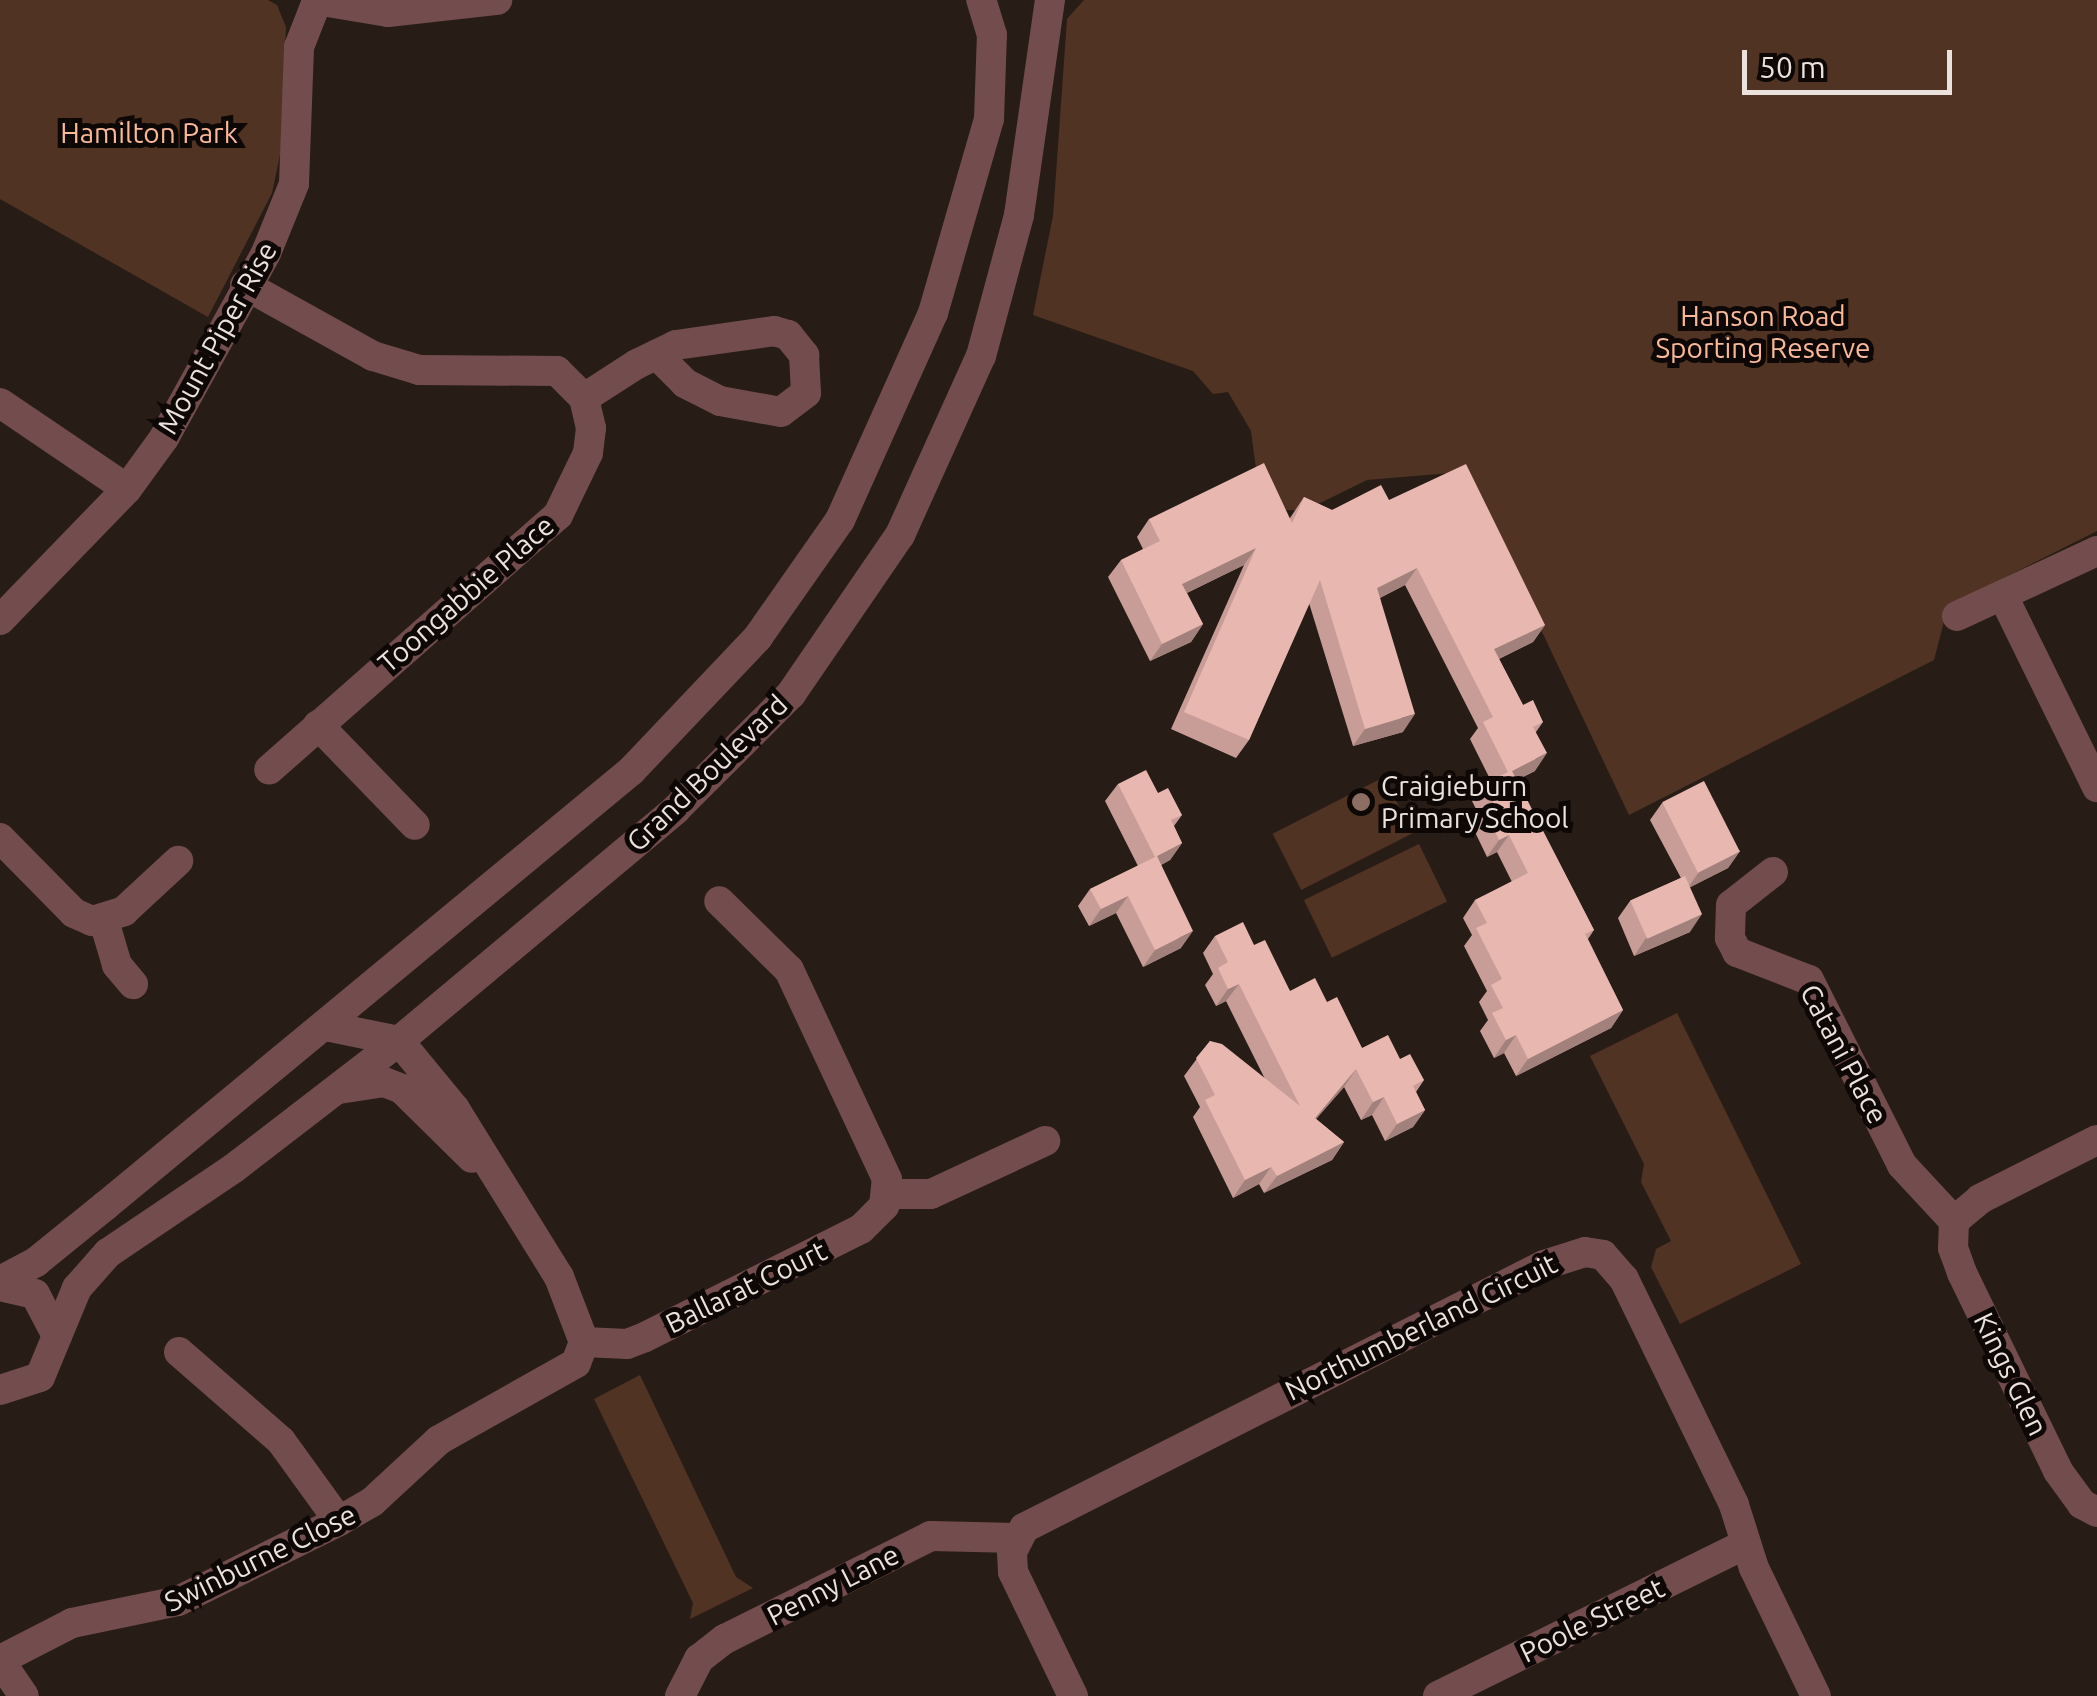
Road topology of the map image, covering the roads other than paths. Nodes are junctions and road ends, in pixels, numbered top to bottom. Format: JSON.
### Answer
{"nodes":[{"id":1,"x":317,"y":0,"type":"edge"},
{"id":2,"x":497,"y":0,"type":"edge"},
{"id":3,"x":981,"y":0,"type":"edge"},
{"id":4,"x":1050,"y":0,"type":"edge"},
{"id":5,"x":245,"y":285,"type":"junction"},
{"id":6,"x":657,"y":354,"type":"dead end"},
{"id":7,"x":584,"y":398,"type":"junction"},
{"id":8,"x":0,"y":403,"type":"edge"},
{"id":9,"x":128,"y":489,"type":"junction"},
{"id":10,"x":2097,"y":550,"type":"edge"},
{"id":11,"x":2004,"y":598,"type":"junction"},
{"id":12,"x":1956,"y":616,"type":"dead end"},
{"id":13,"x":0,"y":620,"type":"edge"},
{"id":14,"x":318,"y":725,"type":"junction"},
{"id":15,"x":269,"y":770,"type":"dead end"},
{"id":16,"x":2097,"y":787,"type":"edge"},
{"id":17,"x":415,"y":825,"type":"dead end"},
{"id":18,"x":0,"y":838,"type":"edge"},
{"id":19,"x":178,"y":861,"type":"dead end"},
{"id":20,"x":1773,"y":872,"type":"dead end"},
{"id":21,"x":719,"y":901,"type":"dead end"},
{"id":22,"x":104,"y":922,"type":"junction"},
{"id":23,"x":134,"y":984,"type":"dead end"},
{"id":24,"x":324,"y":1026,"type":"junction"},
{"id":25,"x":399,"y":1041,"type":"junction"},
{"id":26,"x":336,"y":1090,"type":"junction"},
{"id":27,"x":2097,"y":1140,"type":"edge"},
{"id":28,"x":1044,"y":1141,"type":"dead end"},
{"id":29,"x":497,"y":1180,"type":"junction"},
{"id":30,"x":888,"y":1194,"type":"junction"},
{"id":31,"x":1954,"y":1221,"type":"junction"},
{"id":32,"x":0,"y":1284,"type":"edge"},
{"id":33,"x":58,"y":1336,"type":"junction"},
{"id":34,"x":584,"y":1342,"type":"junction"},
{"id":35,"x":179,"y":1352,"type":"dead end"},
{"id":36,"x":0,"y":1390,"type":"edge"},
{"id":37,"x":2097,"y":1512,"type":"edge"},
{"id":38,"x":339,"y":1521,"type":"junction"},
{"id":39,"x":1016,"y":1538,"type":"junction"},
{"id":40,"x":1746,"y":1544,"type":"junction"},
{"id":41,"x":0,"y":1660,"type":"edge"},
{"id":42,"x":24,"y":1696,"type":"edge"},
{"id":43,"x":680,"y":1696,"type":"edge"},
{"id":44,"x":1073,"y":1696,"type":"edge"},
{"id":45,"x":1438,"y":1696,"type":"edge"},
{"id":46,"x":1816,"y":1696,"type":"edge"}],
"edges":[{"from":1,"to":2,"type":"street"},
{"from":1,"to":5,"type":"street","name":"Mount Piper Rise"},
{"from":3,"to":24,"type":"street","name":"Grand Boulevard"},
{"from":4,"to":25,"type":"street","name":"Grand Boulevard"},
{"from":5,"to":7,"type":"street"},
{"from":5,"to":9,"type":"street","name":"Mount Piper Rise"},
{"from":6,"to":7,"type":"street"},
{"from":7,"to":14,"type":"street","name":"Toongabbie Place"},
{"from":8,"to":9,"type":"street"},
{"from":9,"to":13,"type":"street","name":"Mount Piper Rise"},
{"from":10,"to":11,"type":"street"},
{"from":11,"to":12,"type":"street"},
{"from":11,"to":16,"type":"street"},
{"from":14,"to":15,"type":"street","name":"Toongabbie Place"},
{"from":14,"to":17,"type":"street"},
{"from":18,"to":22,"type":"street"},
{"from":19,"to":22,"type":"street"},
{"from":20,"to":31,"type":"street","name":"Catani Place"},
{"from":21,"to":30,"type":"street"},
{"from":22,"to":23,"type":"street"},
{"from":24,"to":25,"type":"street"},
{"from":24,"to":32,"type":"street","name":"Grand Boulevard"},
{"from":25,"to":26,"type":"street","name":"Grand Boulevard"},
{"from":25,"to":29,"type":"street"},
{"from":26,"to":29,"type":"street"},
{"from":26,"to":33,"type":"street","name":"Grand Boulevard"},
{"from":27,"to":31,"type":"street"},
{"from":28,"to":30,"type":"street"},
{"from":29,"to":34,"type":"street"},
{"from":30,"to":34,"type":"street","name":"Ballarat Court"},
{"from":31,"to":37,"type":"street","name":"Kings Glen"},
{"from":32,"to":33,"type":"street"},
{"from":33,"to":36,"type":"street","name":"Grand Boulevard"},
{"from":34,"to":38,"type":"street","name":"Swinburne Close"},
{"from":35,"to":38,"type":"street"},
{"from":38,"to":41,"type":"street","name":"Swinburne Close"},
{"from":39,"to":40,"type":"street","name":"Northumberland Circuit"},
{"from":39,"to":43,"type":"street","name":"Penny Lane"},
{"from":39,"to":44,"type":"street"},
{"from":40,"to":45,"type":"street","name":"Poole Street"},
{"from":40,"to":46,"type":"street","name":"Northumberland Circuit"},
{"from":41,"to":42,"type":"street","name":"Swinburne Close"}]}
